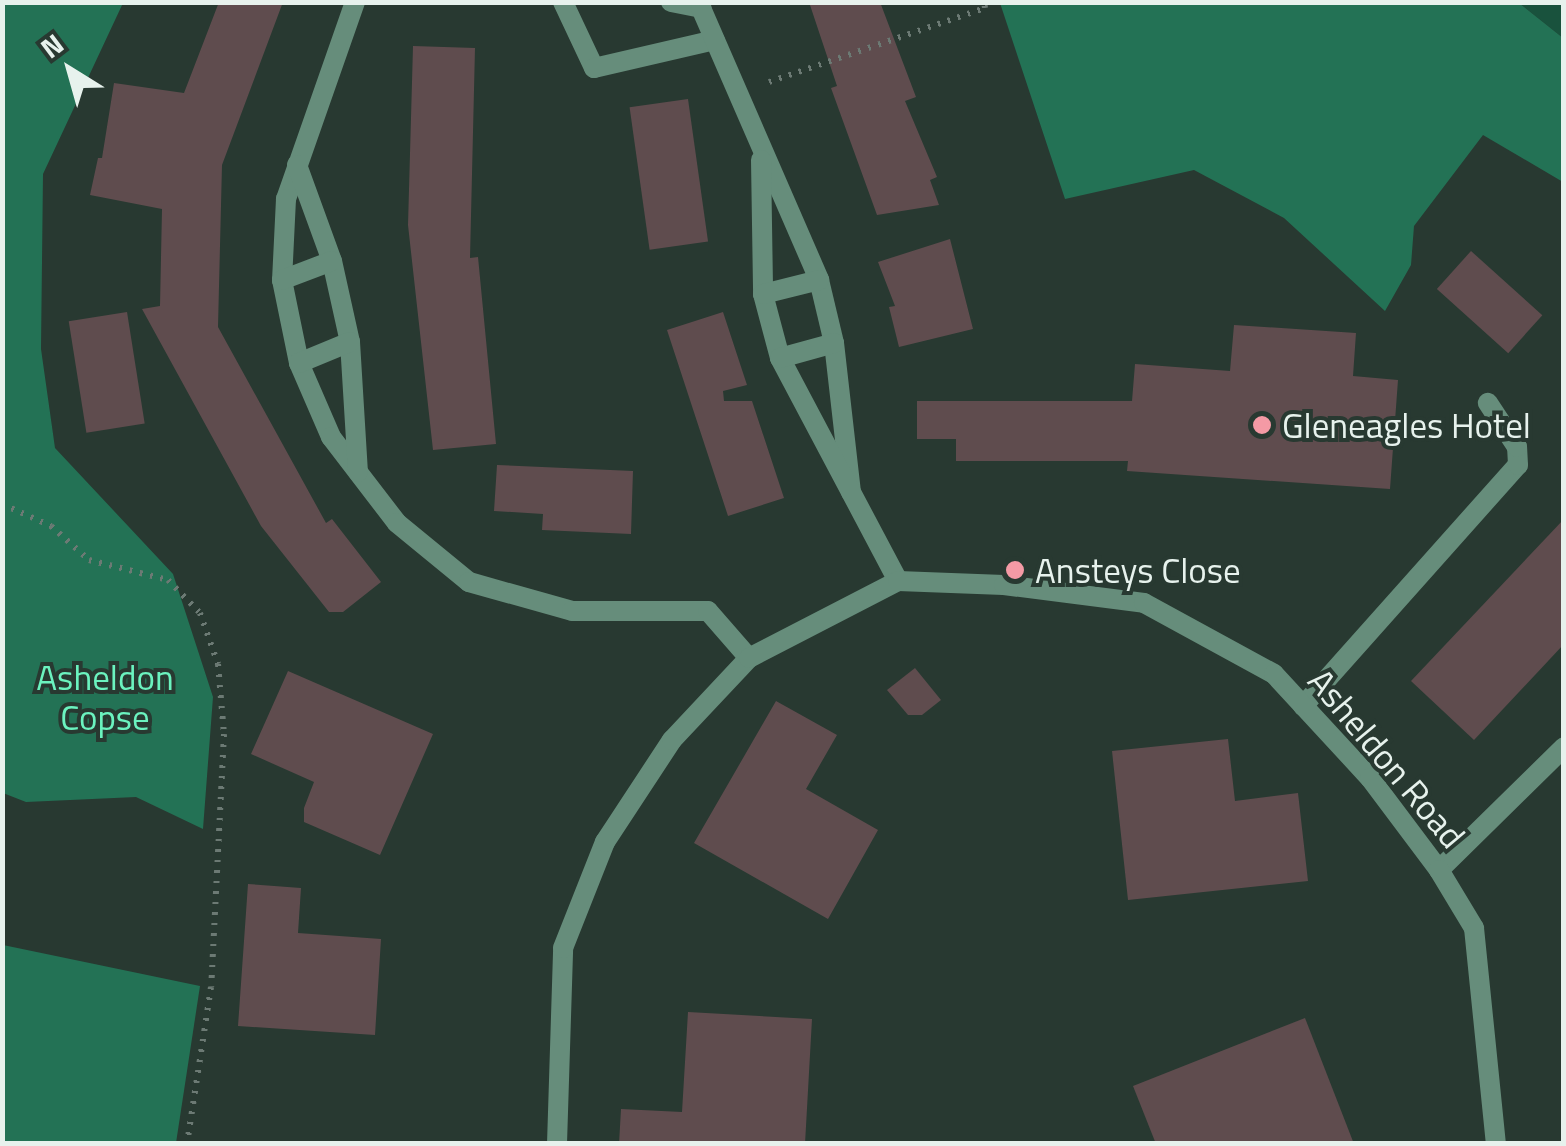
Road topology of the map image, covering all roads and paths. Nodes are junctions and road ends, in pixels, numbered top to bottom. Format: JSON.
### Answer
{"nodes":[{"id":1,"x":356,"y":2,"type":"edge"},
{"id":2,"x":563,"y":2,"type":"edge"},
{"id":3,"x":671,"y":2,"type":"edge"},
{"id":4,"x":984,"y":2,"type":"edge"},
{"id":5,"x":715,"y":40,"type":"junction"},
{"id":6,"x":739,"y":92,"type":"junction"},
{"id":7,"x":761,"y":153,"type":"junction"},
{"id":8,"x":297,"y":165,"type":"junction"},
{"id":9,"x":332,"y":261,"type":"junction"},
{"id":10,"x":282,"y":280,"type":"junction"},
{"id":11,"x":819,"y":280,"type":"junction"},
{"id":12,"x":763,"y":294,"type":"junction"},
{"id":13,"x":350,"y":342,"type":"junction"},
{"id":14,"x":834,"y":343,"type":"junction"},
{"id":15,"x":780,"y":358,"type":"junction"},
{"id":16,"x":299,"y":364,"type":"junction"},
{"id":17,"x":1488,"y":403,"type":"dead end"},
{"id":18,"x":358,"y":472,"type":"junction"},
{"id":19,"x":851,"y":492,"type":"junction"},
{"id":20,"x":2,"y":504,"type":"edge"},
{"id":21,"x":898,"y":581,"type":"junction"},
{"id":22,"x":749,"y":658,"type":"junction"},
{"id":23,"x":1303,"y":706,"type":"junction"},
{"id":24,"x":1564,"y":747,"type":"edge"},
{"id":25,"x":1438,"y":870,"type":"junction"},
{"id":26,"x":187,"y":1144,"type":"edge"},
{"id":27,"x":557,"y":1144,"type":"edge"},
{"id":28,"x":1496,"y":1144,"type":"edge"}],
"edges":[{"from":1,"to":8,"type":"street"},
{"from":2,"to":5,"type":"street"},
{"from":3,"to":5,"type":"street"},
{"from":4,"to":6,"type":"path"},
{"from":5,"to":6,"type":"street"},
{"from":6,"to":7,"type":"street"},
{"from":7,"to":11,"type":"street"},
{"from":7,"to":12,"type":"street"},
{"from":8,"to":9,"type":"street"},
{"from":8,"to":10,"type":"street"},
{"from":9,"to":10,"type":"street"},
{"from":9,"to":13,"type":"street"},
{"from":10,"to":16,"type":"street"},
{"from":11,"to":12,"type":"street"},
{"from":11,"to":14,"type":"street"},
{"from":12,"to":15,"type":"street"},
{"from":13,"to":16,"type":"street"},
{"from":13,"to":18,"type":"street"},
{"from":14,"to":15,"type":"street"},
{"from":14,"to":19,"type":"street"},
{"from":15,"to":19,"type":"street"},
{"from":16,"to":18,"type":"street"},
{"from":17,"to":23,"type":"street"},
{"from":18,"to":22,"type":"street"},
{"from":19,"to":21,"type":"street"},
{"from":20,"to":26,"type":"path"},
{"from":21,"to":22,"type":"street","name":"Asheldon Road"},
{"from":21,"to":23,"type":"street","name":"Asheldon Road"},
{"from":22,"to":27,"type":"street","name":"Asheldon Road"},
{"from":23,"to":25,"type":"street","name":"Asheldon Road"},
{"from":24,"to":25,"type":"street"},
{"from":25,"to":28,"type":"street","name":"Asheldon Road"}]}
